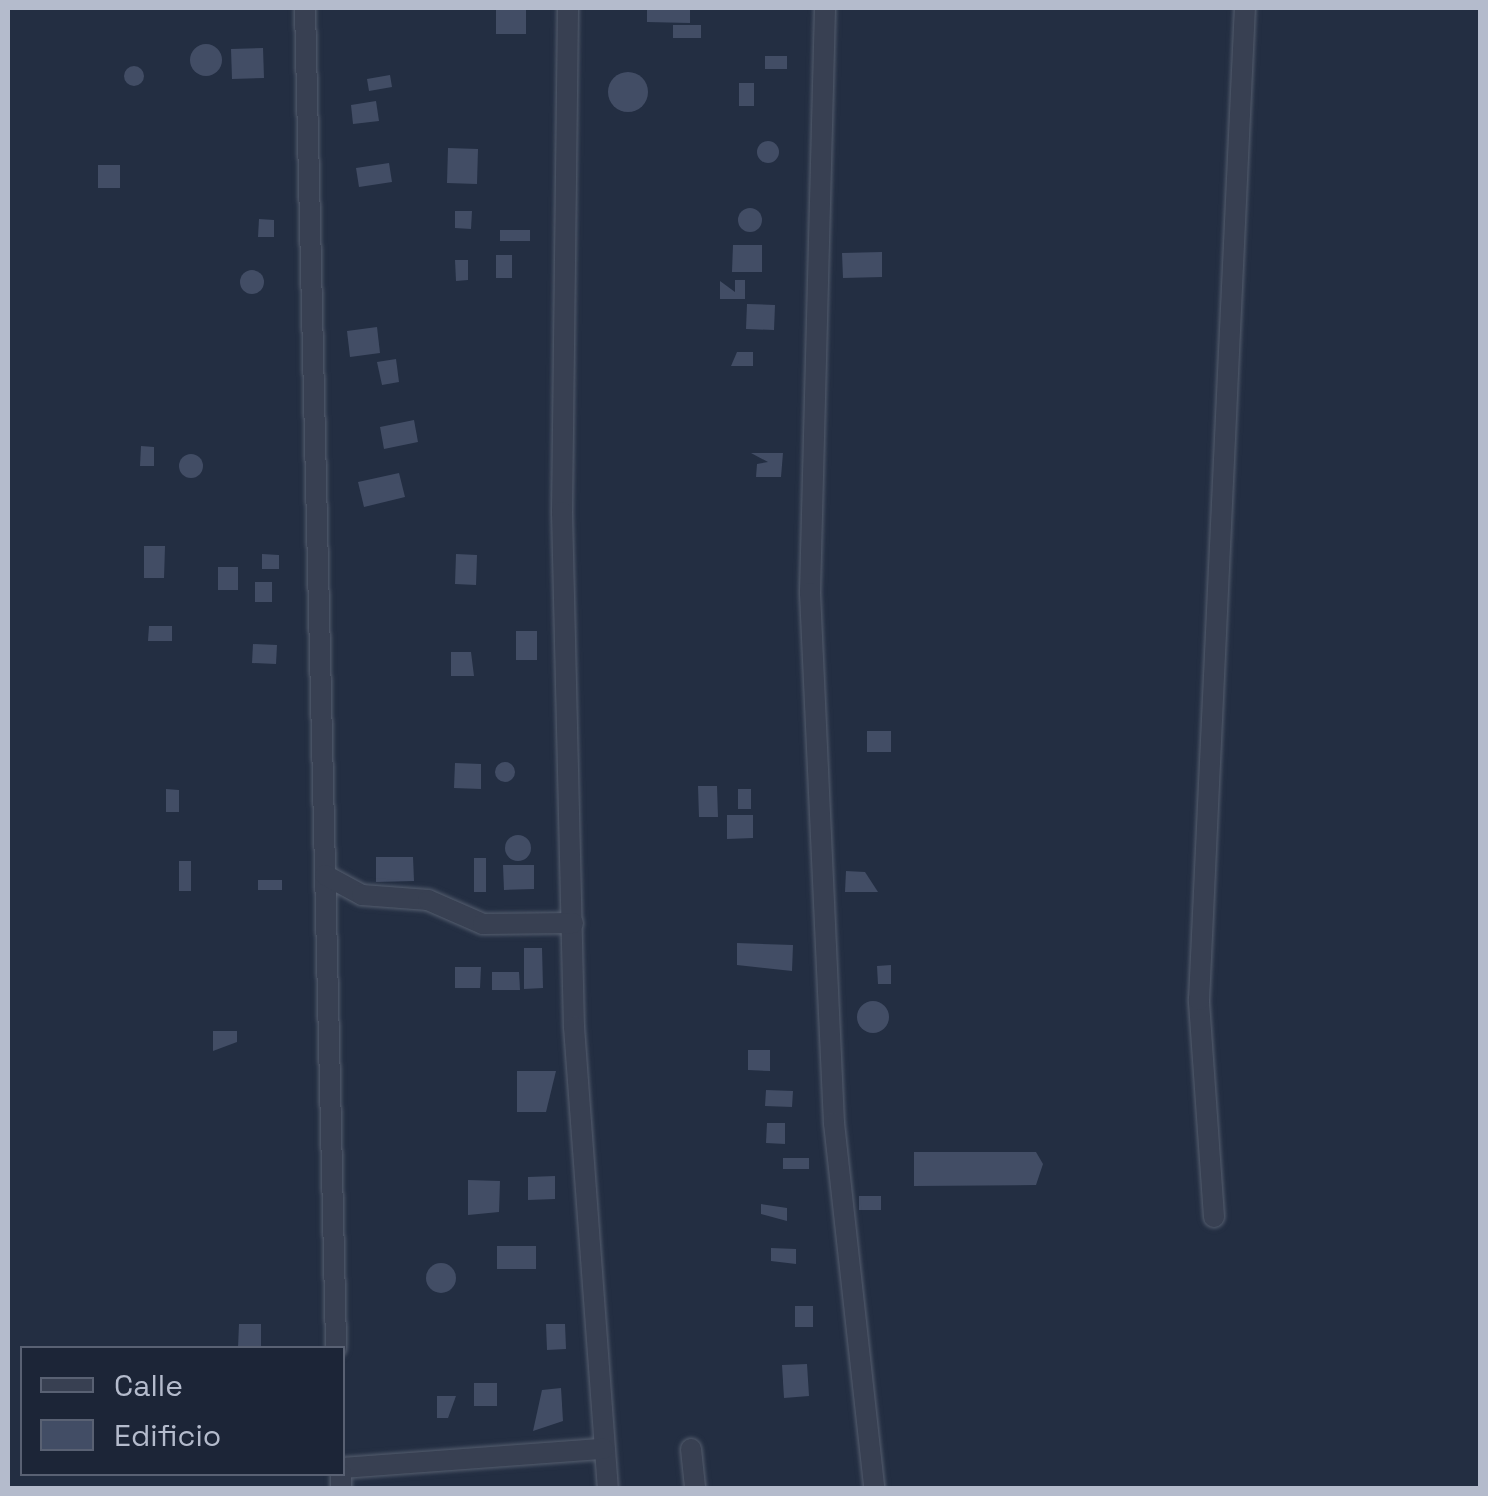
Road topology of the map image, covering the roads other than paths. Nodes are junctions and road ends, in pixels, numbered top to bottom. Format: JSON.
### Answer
{"nodes":[{"id":1,"x":304,"y":8,"type":"edge"},
{"id":2,"x":568,"y":8,"type":"edge"},
{"id":3,"x":825,"y":8,"type":"edge"},
{"id":4,"x":1245,"y":8,"type":"edge"},
{"id":5,"x":324,"y":874,"type":"junction"},
{"id":6,"x":572,"y":923,"type":"junction"},
{"id":7,"x":1214,"y":1217,"type":"dead end"},
{"id":8,"x":336,"y":1346,"type":"edge"},
{"id":9,"x":603,"y":1449,"type":"junction"},
{"id":10,"x":690,"y":1449,"type":"dead end"},
{"id":11,"x":345,"y":1471,"type":"edge"},
{"id":12,"x":608,"y":1488,"type":"edge"},
{"id":13,"x":694,"y":1488,"type":"edge"},
{"id":14,"x":874,"y":1488,"type":"edge"}],
"edges":[{"from":1,"to":5,"type":"street"},
{"from":2,"to":6,"type":"street"},
{"from":3,"to":14,"type":"street"},
{"from":4,"to":7,"type":"street"},
{"from":5,"to":6,"type":"street"},
{"from":5,"to":8,"type":"street"},
{"from":6,"to":9,"type":"street"},
{"from":9,"to":11,"type":"street"},
{"from":9,"to":12,"type":"street"},
{"from":10,"to":13,"type":"street"}]}
